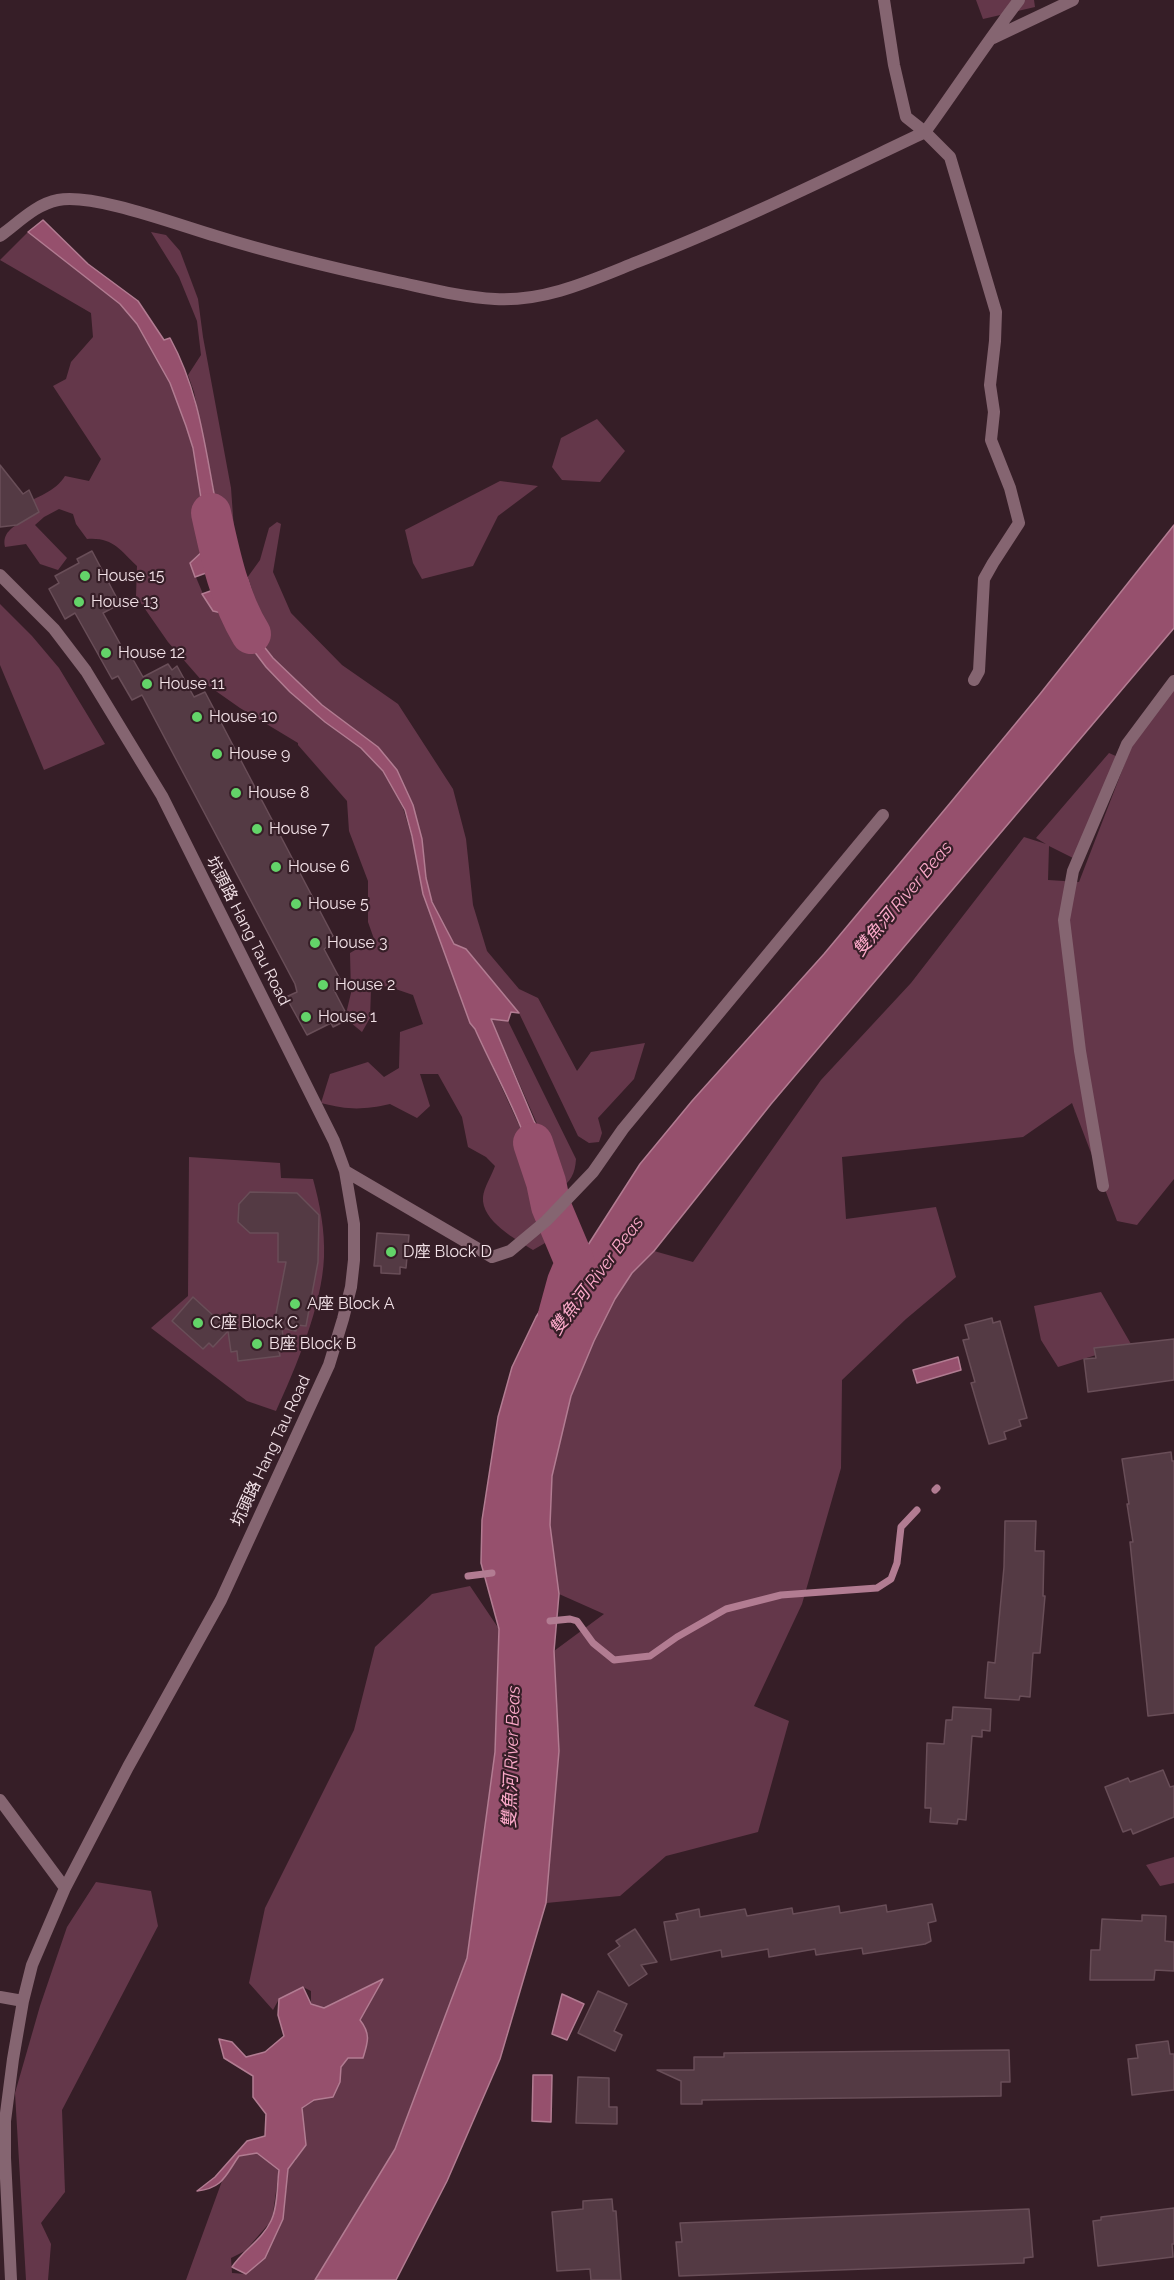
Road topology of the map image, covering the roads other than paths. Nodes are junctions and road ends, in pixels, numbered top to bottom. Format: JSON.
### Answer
{"nodes":[{"id":1,"x":884,"y":0,"type":"edge"},
{"id":2,"x":1019,"y":0,"type":"edge"},
{"id":3,"x":1073,"y":0,"type":"edge"},
{"id":4,"x":989,"y":40,"type":"junction"},
{"id":5,"x":925,"y":132,"type":"junction"},
{"id":6,"x":0,"y":237,"type":"edge"},
{"id":7,"x":0,"y":575,"type":"edge"},
{"id":8,"x":974,"y":680,"type":"dead end"},
{"id":9,"x":1174,"y":681,"type":"edge"},
{"id":10,"x":883,"y":815,"type":"dead end"},
{"id":11,"x":345,"y":1171,"type":"junction"},
{"id":12,"x":1103,"y":1186,"type":"dead end"},
{"id":13,"x":0,"y":1800,"type":"edge"},
{"id":14,"x":65,"y":1888,"type":"junction"},
{"id":15,"x":0,"y":1997,"type":"edge"},
{"id":16,"x":23,"y":2001,"type":"junction"},
{"id":17,"x":11,"y":2280,"type":"edge"}],
"edges":[{"from":1,"to":5,"type":"street"},
{"from":2,"to":4,"type":"street"},
{"from":3,"to":4,"type":"street"},
{"from":4,"to":5,"type":"street"},
{"from":5,"to":6,"type":"street"},
{"from":5,"to":8,"type":"street"},
{"from":7,"to":11,"type":"street","name":"坑頭路 Hang Tau Road"},
{"from":9,"to":12,"type":"street"},
{"from":10,"to":11,"type":"street"},
{"from":11,"to":14,"type":"street","name":"坑頭路 Hang Tau Road"},
{"from":13,"to":14,"type":"street"},
{"from":14,"to":16,"type":"street","name":"坑頭路 Hang Tau Road"},
{"from":15,"to":16,"type":"street"},
{"from":16,"to":17,"type":"street","name":"坑頭路 Hang Tau Road"}]}
